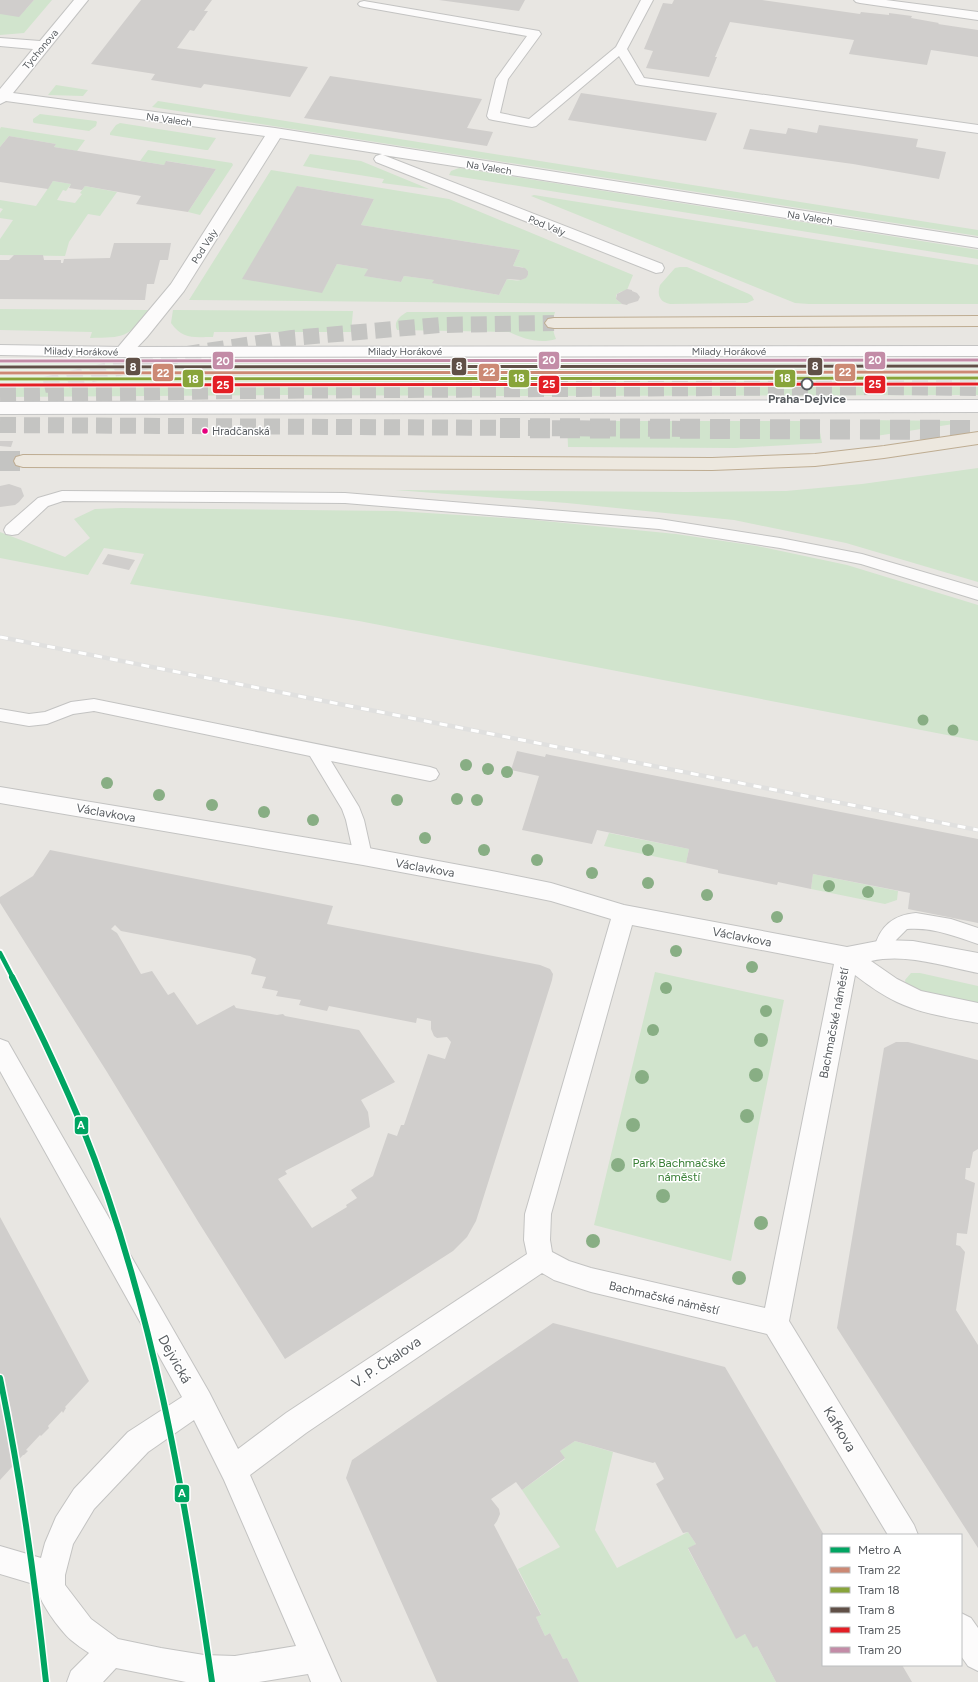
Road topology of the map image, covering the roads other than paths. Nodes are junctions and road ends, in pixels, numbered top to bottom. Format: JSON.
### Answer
{"nodes":[{"id":1,"x":81,"y":0,"type":"edge"},
{"id":2,"x":646,"y":0,"type":"edge"},
{"id":3,"x":860,"y":0,"type":"edge"},
{"id":4,"x":902,"y":3,"type":"edge"},
{"id":5,"x":364,"y":4,"type":"dead end"},
{"id":6,"x":978,"y":16,"type":"edge"},
{"id":7,"x":0,"y":42,"type":"edge"},
{"id":8,"x":44,"y":46,"type":"junction"},
{"id":9,"x":621,"y":49,"type":"junction"},
{"id":10,"x":1,"y":97,"type":"edge"},
{"id":11,"x":978,"y":129,"type":"edge"},
{"id":12,"x":275,"y":133,"type":"junction"},
{"id":13,"x":346,"y":144,"type":"junction"},
{"id":14,"x":432,"y":158,"type":"junction"},
{"id":15,"x":438,"y":181,"type":"junction"},
{"id":16,"x":978,"y":243,"type":"edge"},
{"id":17,"x":656,"y":268,"type":"dead end"},
{"id":18,"x":978,"y":320,"type":"edge"},
{"id":19,"x":554,"y":323,"type":"tunnel mouth"},
{"id":20,"x":0,"y":350,"type":"edge"},
{"id":21,"x":978,"y":351,"type":"edge"},
{"id":22,"x":123,"y":352,"type":"junction"},
{"id":23,"x":978,"y":406,"type":"edge"},
{"id":24,"x":0,"y":408,"type":"edge"},
{"id":25,"x":978,"y":438,"type":"edge"},
{"id":26,"x":24,"y":460,"type":"tunnel mouth"},
{"id":27,"x":12,"y":530,"type":"dead end"},
{"id":28,"x":978,"y":594,"type":"edge"},
{"id":29,"x":0,"y":715,"type":"edge"},
{"id":30,"x":316,"y":752,"type":"junction"},
{"id":31,"x":430,"y":774,"type":"dead end"},
{"id":32,"x":0,"y":795,"type":"edge"},
{"id":33,"x":363,"y":856,"type":"junction"},
{"id":34,"x":624,"y":914,"type":"junction"},
{"id":35,"x":978,"y":936,"type":"edge"},
{"id":36,"x":883,"y":949,"type":"junction"},
{"id":37,"x":847,"y":957,"type":"junction"},
{"id":38,"x":978,"y":963,"type":"edge"},
{"id":39,"x":978,"y":1013,"type":"edge"},
{"id":40,"x":0,"y":1049,"type":"edge"},
{"id":41,"x":541,"y":1259,"type":"junction"},
{"id":42,"x":775,"y":1323,"type":"junction"},
{"id":43,"x":199,"y":1401,"type":"junction"},
{"id":44,"x":234,"y":1470,"type":"junction"},
{"id":45,"x":903,"y":1534,"type":"edge"},
{"id":46,"x":0,"y":1560,"type":"edge"},
{"id":47,"x":51,"y":1575,"type":"junction"},
{"id":48,"x":962,"y":1630,"type":"edge"},
{"id":49,"x":111,"y":1652,"type":"junction"},
{"id":50,"x":978,"y":1656,"type":"edge"},
{"id":51,"x":321,"y":1670,"type":"edge"},
{"id":52,"x":82,"y":1682,"type":"edge"}],
"edges":[{"from":1,"to":8,"type":"street","name":"Tychonova"},
{"from":2,"to":9,"type":"lane"},
{"from":3,"to":4,"type":"lane"},
{"from":4,"to":6,"type":"lane"},
{"from":5,"to":9,"type":"lane"},
{"from":7,"to":8,"type":"street"},
{"from":8,"to":10,"type":"street","name":"Tychonova"},
{"from":9,"to":11,"type":"lane"},
{"from":10,"to":12,"type":"street","name":"Na Valech"},
{"from":12,"to":13,"type":"street","name":"Na Valech"},
{"from":12,"to":22,"type":"street","name":"Pod Valy"},
{"from":13,"to":14,"type":"street","name":"Na Valech"},
{"from":13,"to":15,"type":"street","name":"Pod Valy"},
{"from":14,"to":15,"type":"street"},
{"from":14,"to":16,"type":"street","name":"Na Valech"},
{"from":15,"to":17,"type":"street","name":"Pod Valy"},
{"from":18,"to":19,"type":"highway"},
{"from":20,"to":22,"type":"street","name":"Milady Horákové"},
{"from":21,"to":22,"type":"street","name":"Milady Horákové"},
{"from":23,"to":24,"type":"street"},
{"from":25,"to":26,"type":"highway"},
{"from":27,"to":28,"type":"lane"},
{"from":29,"to":30,"type":"lane"},
{"from":30,"to":31,"type":"lane"},
{"from":30,"to":33,"type":"lane"},
{"from":32,"to":33,"type":"street","name":"Václavkova"},
{"from":33,"to":34,"type":"street","name":"Václavkova"},
{"from":34,"to":37,"type":"street","name":"Václavkova"},
{"from":34,"to":41,"type":"street"},
{"from":35,"to":36,"type":"lane"},
{"from":36,"to":37,"type":"street","name":"Václavkova"},
{"from":36,"to":38,"type":"street","name":"Václavkova"},
{"from":37,"to":39,"type":"street","name":"Václavkova"},
{"from":37,"to":42,"type":"street","name":"Bachmačské náměstí"},
{"from":40,"to":43,"type":"street","name":"Dejvická"},
{"from":41,"to":42,"type":"street","name":"Bachmačské náměstí"},
{"from":41,"to":44,"type":"street","name":"V. P. Čkalova"},
{"from":42,"to":45,"type":"street","name":"Kafkova"},
{"from":43,"to":44,"type":"street","name":"Dejvická"},
{"from":43,"to":47,"type":"street"},
{"from":44,"to":51,"type":"street","name":"Dejvická"},
{"from":46,"to":47,"type":"street"},
{"from":47,"to":49,"type":"street"},
{"from":48,"to":50,"type":"street"},
{"from":49,"to":51,"type":"street"},
{"from":49,"to":52,"type":"street"}]}
